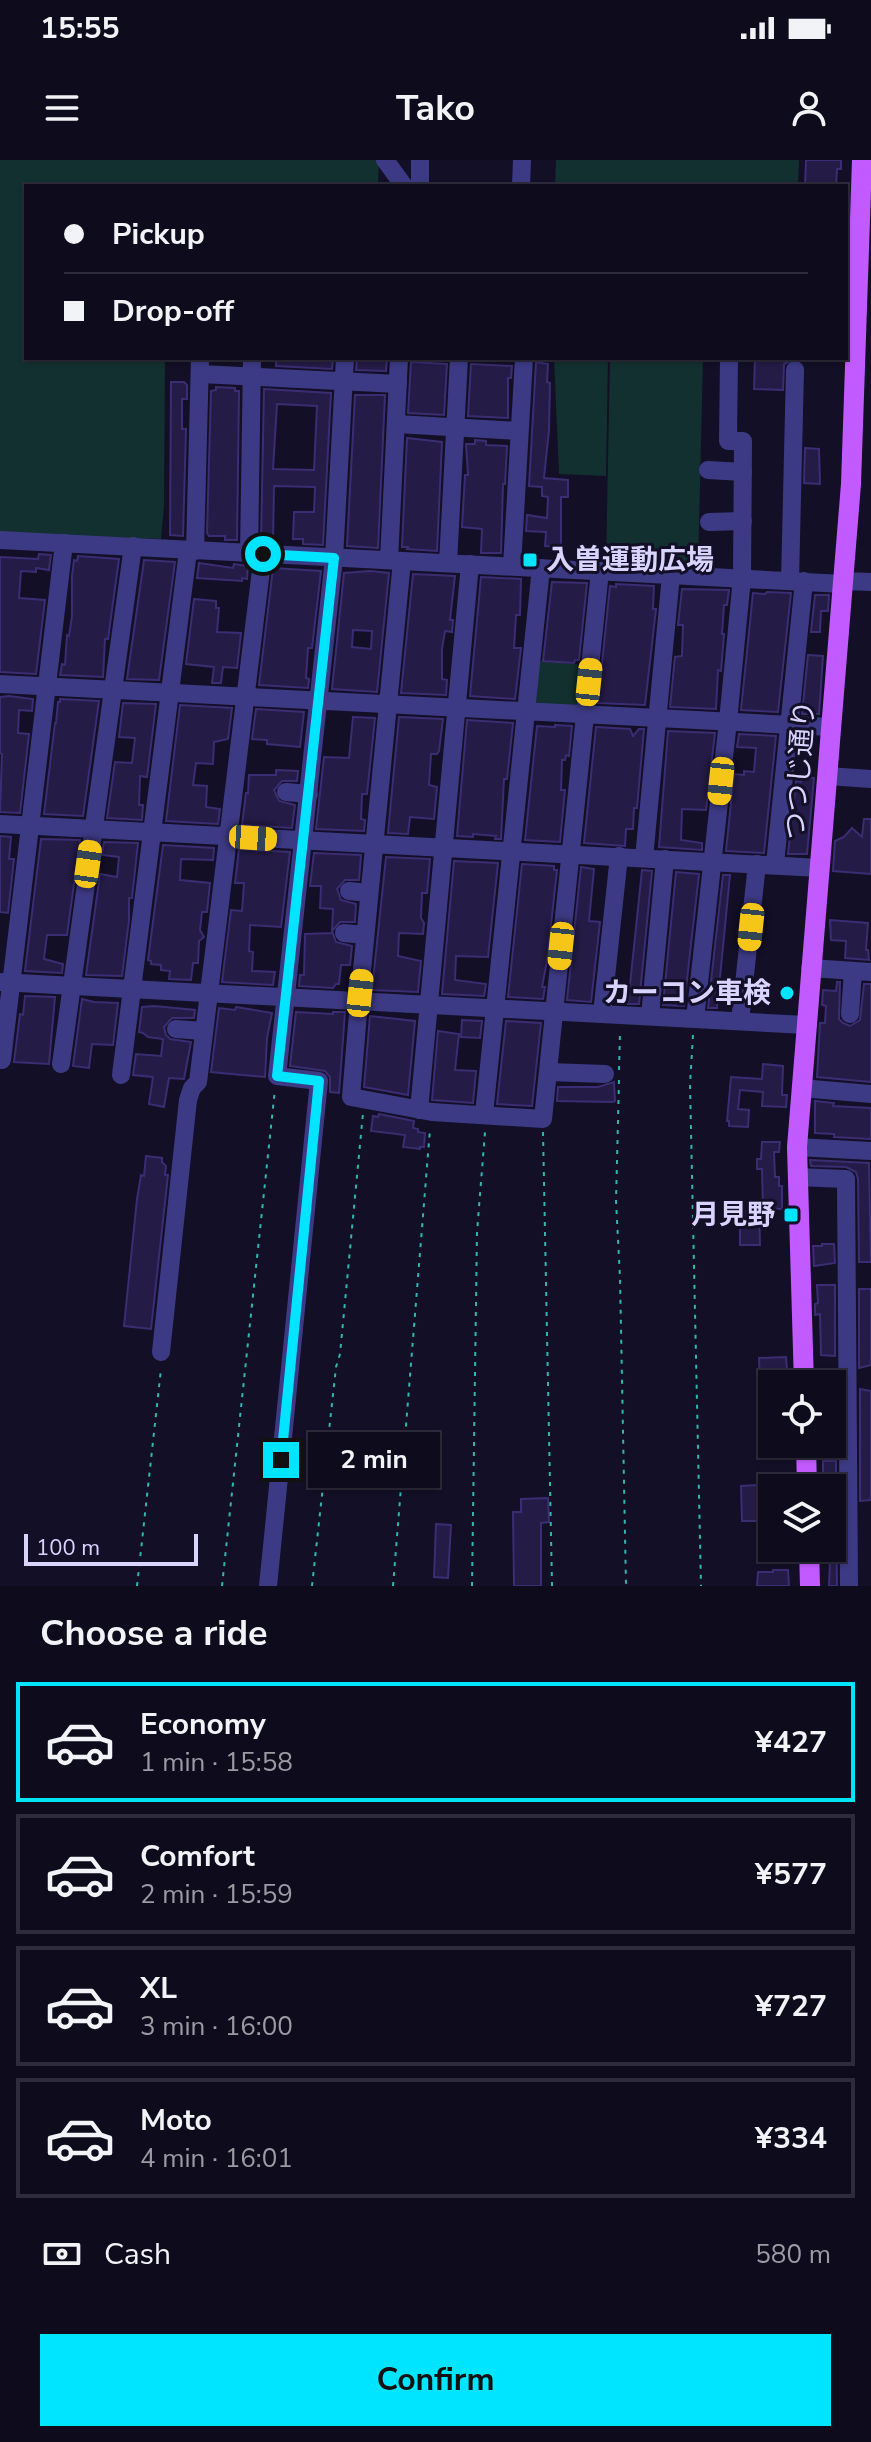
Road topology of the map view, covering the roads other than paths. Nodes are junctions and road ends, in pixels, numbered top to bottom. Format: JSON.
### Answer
{"nodes":[{"id":1,"x":385,"y":160,"type":"edge"},
{"id":2,"x":420,"y":160,"type":"edge"},
{"id":3,"x":522,"y":160,"type":"edge"},
{"id":4,"x":862,"y":160,"type":"edge"},
{"id":5,"x":403,"y":184,"type":"edge"},
{"id":6,"x":420,"y":184,"type":"edge"},
{"id":7,"x":521,"y":184,"type":"edge"},
{"id":8,"x":866,"y":194,"type":"edge"},
{"id":9,"x":298,"y":360,"type":"edge"},
{"id":10,"x":345,"y":360,"type":"edge"},
{"id":11,"x":399,"y":360,"type":"edge"},
{"id":12,"x":459,"y":360,"type":"edge"},
{"id":13,"x":524,"y":360,"type":"edge"},
{"id":14,"x":729,"y":360,"type":"edge"},
{"id":15,"x":200,"y":366,"type":"edge"},
{"id":16,"x":252,"y":367,"type":"edge"},
{"id":17,"x":795,"y":370,"type":"dead end"},
{"id":18,"x":297,"y":378,"type":"junction"},
{"id":19,"x":344,"y":381,"type":"junction"},
{"id":20,"x":398,"y":384,"type":"junction"},
{"id":21,"x":863,"y":386,"type":"edge"},
{"id":22,"x":397,"y":424,"type":"junction"},
{"id":23,"x":456,"y":427,"type":"junction"},
{"id":24,"x":519,"y":431,"type":"junction"},
{"id":25,"x":708,"y":470,"type":"dead end"},
{"id":26,"x":743,"y":472,"type":"junction"},
{"id":27,"x":743,"y":521,"type":"junction"},
{"id":28,"x":709,"y":522,"type":"dead end"},
{"id":29,"x":0,"y":540,"type":"edge"},
{"id":30,"x":64,"y":543,"type":"junction"},
{"id":31,"x":133,"y":546,"type":"junction"},
{"id":32,"x":192,"y":551,"type":"junction"},
{"id":33,"x":256,"y":554,"type":"junction"},
{"id":34,"x":334,"y":558,"type":"junction"},
{"id":35,"x":395,"y":561,"type":"junction"},
{"id":36,"x":448,"y":563,"type":"junction"},
{"id":37,"x":470,"y":564,"type":"junction"},
{"id":38,"x":512,"y":566,"type":"junction"},
{"id":39,"x":541,"y":568,"type":"junction"},
{"id":40,"x":600,"y":571,"type":"junction"},
{"id":41,"x":671,"y":575,"type":"junction"},
{"id":42,"x":742,"y":578,"type":"junction"},
{"id":43,"x":797,"y":581,"type":"junction"},
{"id":44,"x":843,"y":582,"type":"junction"},
{"id":45,"x":871,"y":582,"type":"edge"},
{"id":46,"x":0,"y":684,"type":"edge"},
{"id":47,"x":47,"y":687,"type":"junction"},
{"id":48,"x":113,"y":690,"type":"junction"},
{"id":49,"x":170,"y":693,"type":"junction"},
{"id":50,"x":245,"y":695,"type":"junction"},
{"id":51,"x":318,"y":699,"type":"junction"},
{"id":52,"x":388,"y":705,"type":"junction"},
{"id":53,"x":457,"y":708,"type":"junction"},
{"id":54,"x":527,"y":712,"type":"junction"},
{"id":55,"x":585,"y":713,"type":"junction"},
{"id":56,"x":657,"y":717,"type":"junction"},
{"id":57,"x":728,"y":721,"type":"junction"},
{"id":58,"x":790,"y":725,"type":"junction"},
{"id":59,"x":831,"y":727,"type":"junction"},
{"id":60,"x":828,"y":776,"type":"junction"},
{"id":61,"x":871,"y":779,"type":"edge"},
{"id":62,"x":286,"y":792,"type":"dead end"},
{"id":63,"x":309,"y":794,"type":"junction"},
{"id":64,"x":0,"y":824,"type":"edge"},
{"id":65,"x":31,"y":825,"type":"junction"},
{"id":66,"x":93,"y":829,"type":"junction"},
{"id":67,"x":151,"y":833,"type":"junction"},
{"id":68,"x":228,"y":836,"type":"junction"},
{"id":69,"x":304,"y":841,"type":"junction"},
{"id":70,"x":374,"y":845,"type":"junction"},
{"id":71,"x":443,"y":847,"type":"junction"},
{"id":72,"x":511,"y":850,"type":"junction"},
{"id":73,"x":571,"y":854,"type":"junction"},
{"id":74,"x":619,"y":856,"type":"junction"},
{"id":75,"x":644,"y":858,"type":"junction"},
{"id":76,"x":665,"y":859,"type":"junction"},
{"id":77,"x":713,"y":861,"type":"junction"},
{"id":78,"x":766,"y":864,"type":"junction"},
{"id":79,"x":820,"y":868,"type":"junction"},
{"id":80,"x":299,"y":889,"type":"junction"},
{"id":81,"x":318,"y":890,"type":"dead end"},
{"id":82,"x":349,"y":891,"type":"dead end"},
{"id":83,"x":369,"y":893,"type":"junction"},
{"id":84,"x":344,"y":933,"type":"dead end"},
{"id":85,"x":365,"y":935,"type":"junction"},
{"id":86,"x":810,"y":968,"type":"junction"},
{"id":87,"x":866,"y":969,"type":"edge"},
{"id":88,"x":6,"y":982,"type":"edge"},
{"id":89,"x":71,"y":986,"type":"junction"},
{"id":90,"x":131,"y":989,"type":"junction"},
{"id":91,"x":209,"y":993,"type":"junction"},
{"id":92,"x":286,"y":997,"type":"junction"},
{"id":93,"x":359,"y":1001,"type":"junction"},
{"id":94,"x":429,"y":1005,"type":"junction"},
{"id":95,"x":495,"y":1008,"type":"junction"},
{"id":96,"x":554,"y":1011,"type":"junction"},
{"id":97,"x":602,"y":1014,"type":"junction"},
{"id":98,"x":850,"y":1014,"type":"dead end"},
{"id":99,"x":650,"y":1016,"type":"junction"},
{"id":100,"x":694,"y":1019,"type":"junction"},
{"id":101,"x":740,"y":1021,"type":"junction"},
{"id":102,"x":806,"y":1025,"type":"junction"},
{"id":103,"x":176,"y":1029,"type":"dead end"},
{"id":104,"x":204,"y":1031,"type":"junction"},
{"id":105,"x":2,"y":1060,"type":"dead end"},
{"id":106,"x":61,"y":1064,"type":"dead end"},
{"id":107,"x":548,"y":1072,"type":"junction"},
{"id":108,"x":605,"y":1074,"type":"dead end"},
{"id":109,"x":121,"y":1075,"type":"dead end"},
{"id":110,"x":801,"y":1088,"type":"junction"},
{"id":111,"x":871,"y":1094,"type":"edge"},
{"id":112,"x":425,"y":1111,"type":"junction"},
{"id":113,"x":485,"y":1114,"type":"junction"},
{"id":114,"x":797,"y":1147,"type":"junction"},
{"id":115,"x":871,"y":1151,"type":"edge"},
{"id":116,"x":797,"y":1177,"type":"junction"},
{"id":117,"x":161,"y":1352,"type":"road end"},
{"id":118,"x":804,"y":1370,"type":"edge"},
{"id":119,"x":809,"y":1562,"type":"edge"},
{"id":120,"x":268,"y":1586,"type":"edge"},
{"id":121,"x":810,"y":1586,"type":"edge"},
{"id":122,"x":849,"y":1586,"type":"edge"}],
"edges":[{"from":1,"to":5,"type":"street"},
{"from":2,"to":6,"type":"street"},
{"from":3,"to":7,"type":"street"},
{"from":4,"to":8,"type":"main road","name":"つつじ通り"},
{"from":8,"to":21,"type":"main road","name":"つつじ通り"},
{"from":9,"to":18,"type":"street"},
{"from":10,"to":19,"type":"street"},
{"from":11,"to":20,"type":"street"},
{"from":12,"to":23,"type":"street"},
{"from":13,"to":24,"type":"street"},
{"from":14,"to":26,"type":"street"},
{"from":15,"to":16,"type":"street"},
{"from":15,"to":32,"type":"street"},
{"from":16,"to":18,"type":"street"},
{"from":16,"to":33,"type":"street"},
{"from":17,"to":43,"type":"street"},
{"from":18,"to":19,"type":"street"},
{"from":19,"to":20,"type":"street"},
{"from":19,"to":34,"type":"street"},
{"from":20,"to":22,"type":"street"},
{"from":21,"to":44,"type":"main road","name":"つつじ通り"},
{"from":22,"to":23,"type":"street"},
{"from":22,"to":35,"type":"street"},
{"from":23,"to":24,"type":"street"},
{"from":23,"to":36,"type":"street"},
{"from":24,"to":38,"type":"street"},
{"from":25,"to":26,"type":"street"},
{"from":26,"to":27,"type":"street"},
{"from":27,"to":28,"type":"street"},
{"from":27,"to":42,"type":"street"},
{"from":29,"to":30,"type":"street"},
{"from":30,"to":31,"type":"street"},
{"from":30,"to":47,"type":"street"},
{"from":31,"to":32,"type":"street"},
{"from":31,"to":48,"type":"street"},
{"from":32,"to":33,"type":"street"},
{"from":32,"to":49,"type":"street"},
{"from":33,"to":34,"type":"street"},
{"from":33,"to":50,"type":"street"},
{"from":34,"to":35,"type":"street"},
{"from":34,"to":51,"type":"street"},
{"from":35,"to":36,"type":"street"},
{"from":35,"to":52,"type":"street"},
{"from":36,"to":37,"type":"street"},
{"from":37,"to":38,"type":"street"},
{"from":37,"to":53,"type":"street"},
{"from":38,"to":39,"type":"street"},
{"from":39,"to":40,"type":"street"},
{"from":39,"to":54,"type":"street"},
{"from":40,"to":41,"type":"street"},
{"from":40,"to":55,"type":"street"},
{"from":41,"to":42,"type":"street"},
{"from":41,"to":56,"type":"street"},
{"from":42,"to":43,"type":"street"},
{"from":42,"to":57,"type":"street"},
{"from":43,"to":44,"type":"street"},
{"from":43,"to":58,"type":"street"},
{"from":44,"to":45,"type":"street"},
{"from":44,"to":59,"type":"main road","name":"つつじ通り"},
{"from":46,"to":47,"type":"street"},
{"from":47,"to":48,"type":"street"},
{"from":47,"to":65,"type":"street"},
{"from":48,"to":49,"type":"street"},
{"from":48,"to":66,"type":"street"},
{"from":49,"to":50,"type":"street"},
{"from":49,"to":67,"type":"street"},
{"from":50,"to":51,"type":"street"},
{"from":50,"to":68,"type":"street"},
{"from":51,"to":52,"type":"street"},
{"from":51,"to":63,"type":"street"},
{"from":52,"to":53,"type":"street"},
{"from":52,"to":70,"type":"street"},
{"from":53,"to":54,"type":"street"},
{"from":53,"to":71,"type":"street"},
{"from":54,"to":55,"type":"street"},
{"from":54,"to":72,"type":"street"},
{"from":55,"to":56,"type":"street"},
{"from":55,"to":73,"type":"street"},
{"from":56,"to":57,"type":"street"},
{"from":56,"to":75,"type":"street"},
{"from":57,"to":58,"type":"street"},
{"from":57,"to":77,"type":"street"},
{"from":58,"to":59,"type":"street"},
{"from":58,"to":78,"type":"street"},
{"from":59,"to":60,"type":"main road","name":"つつじ通り"},
{"from":60,"to":61,"type":"street"},
{"from":60,"to":79,"type":"main road","name":"つつじ通り"},
{"from":62,"to":63,"type":"street"},
{"from":63,"to":69,"type":"street"},
{"from":64,"to":65,"type":"street"},
{"from":65,"to":66,"type":"street"},
{"from":65,"to":88,"type":"street"},
{"from":66,"to":67,"type":"street"},
{"from":66,"to":89,"type":"street"},
{"from":67,"to":68,"type":"street"},
{"from":67,"to":90,"type":"street"},
{"from":68,"to":69,"type":"street"},
{"from":68,"to":91,"type":"street"},
{"from":69,"to":70,"type":"street"},
{"from":69,"to":80,"type":"street"},
{"from":70,"to":71,"type":"street"},
{"from":70,"to":83,"type":"street"},
{"from":71,"to":72,"type":"street"},
{"from":71,"to":94,"type":"street"},
{"from":72,"to":73,"type":"street"},
{"from":72,"to":95,"type":"street"},
{"from":73,"to":74,"type":"street"},
{"from":73,"to":96,"type":"street"},
{"from":74,"to":75,"type":"street"},
{"from":74,"to":97,"type":"street"},
{"from":75,"to":76,"type":"street"},
{"from":76,"to":77,"type":"street"},
{"from":76,"to":99,"type":"street"},
{"from":77,"to":78,"type":"street"},
{"from":77,"to":100,"type":"street"},
{"from":78,"to":79,"type":"street"},
{"from":78,"to":101,"type":"street"},
{"from":79,"to":86,"type":"main road","name":"つつじ通り"},
{"from":80,"to":81,"type":"street"},
{"from":80,"to":92,"type":"street"},
{"from":82,"to":83,"type":"street"},
{"from":83,"to":85,"type":"street"},
{"from":84,"to":85,"type":"street"},
{"from":85,"to":93,"type":"street"},
{"from":86,"to":87,"type":"street"},
{"from":86,"to":102,"type":"main road","name":"つつじ通り"},
{"from":87,"to":98,"type":"street"},
{"from":88,"to":89,"type":"street"},
{"from":88,"to":105,"type":"street"},
{"from":89,"to":90,"type":"street"},
{"from":89,"to":106,"type":"street"},
{"from":90,"to":91,"type":"street"},
{"from":90,"to":109,"type":"street"},
{"from":91,"to":92,"type":"street"},
{"from":91,"to":104,"type":"street"},
{"from":92,"to":93,"type":"street"},
{"from":92,"to":120,"type":"street"},
{"from":93,"to":94,"type":"street"},
{"from":93,"to":112,"type":"street"},
{"from":94,"to":95,"type":"street"},
{"from":94,"to":112,"type":"street"},
{"from":95,"to":96,"type":"street"},
{"from":95,"to":113,"type":"street"},
{"from":96,"to":97,"type":"street"},
{"from":96,"to":107,"type":"street"},
{"from":97,"to":99,"type":"street"},
{"from":99,"to":100,"type":"street"},
{"from":100,"to":101,"type":"street"},
{"from":101,"to":102,"type":"street"},
{"from":102,"to":110,"type":"main road","name":"つつじ通り"},
{"from":103,"to":104,"type":"street"},
{"from":104,"to":117,"type":"street"},
{"from":107,"to":108,"type":"street"},
{"from":107,"to":113,"type":"street"},
{"from":110,"to":111,"type":"street"},
{"from":110,"to":114,"type":"main road","name":"つつじ通り"},
{"from":112,"to":113,"type":"street"},
{"from":114,"to":115,"type":"street"},
{"from":114,"to":116,"type":"main road","name":"つつじ通り"},
{"from":116,"to":118,"type":"main road","name":"つつじ通り"},
{"from":116,"to":122,"type":"street"},
{"from":119,"to":121,"type":"main road"}]}
